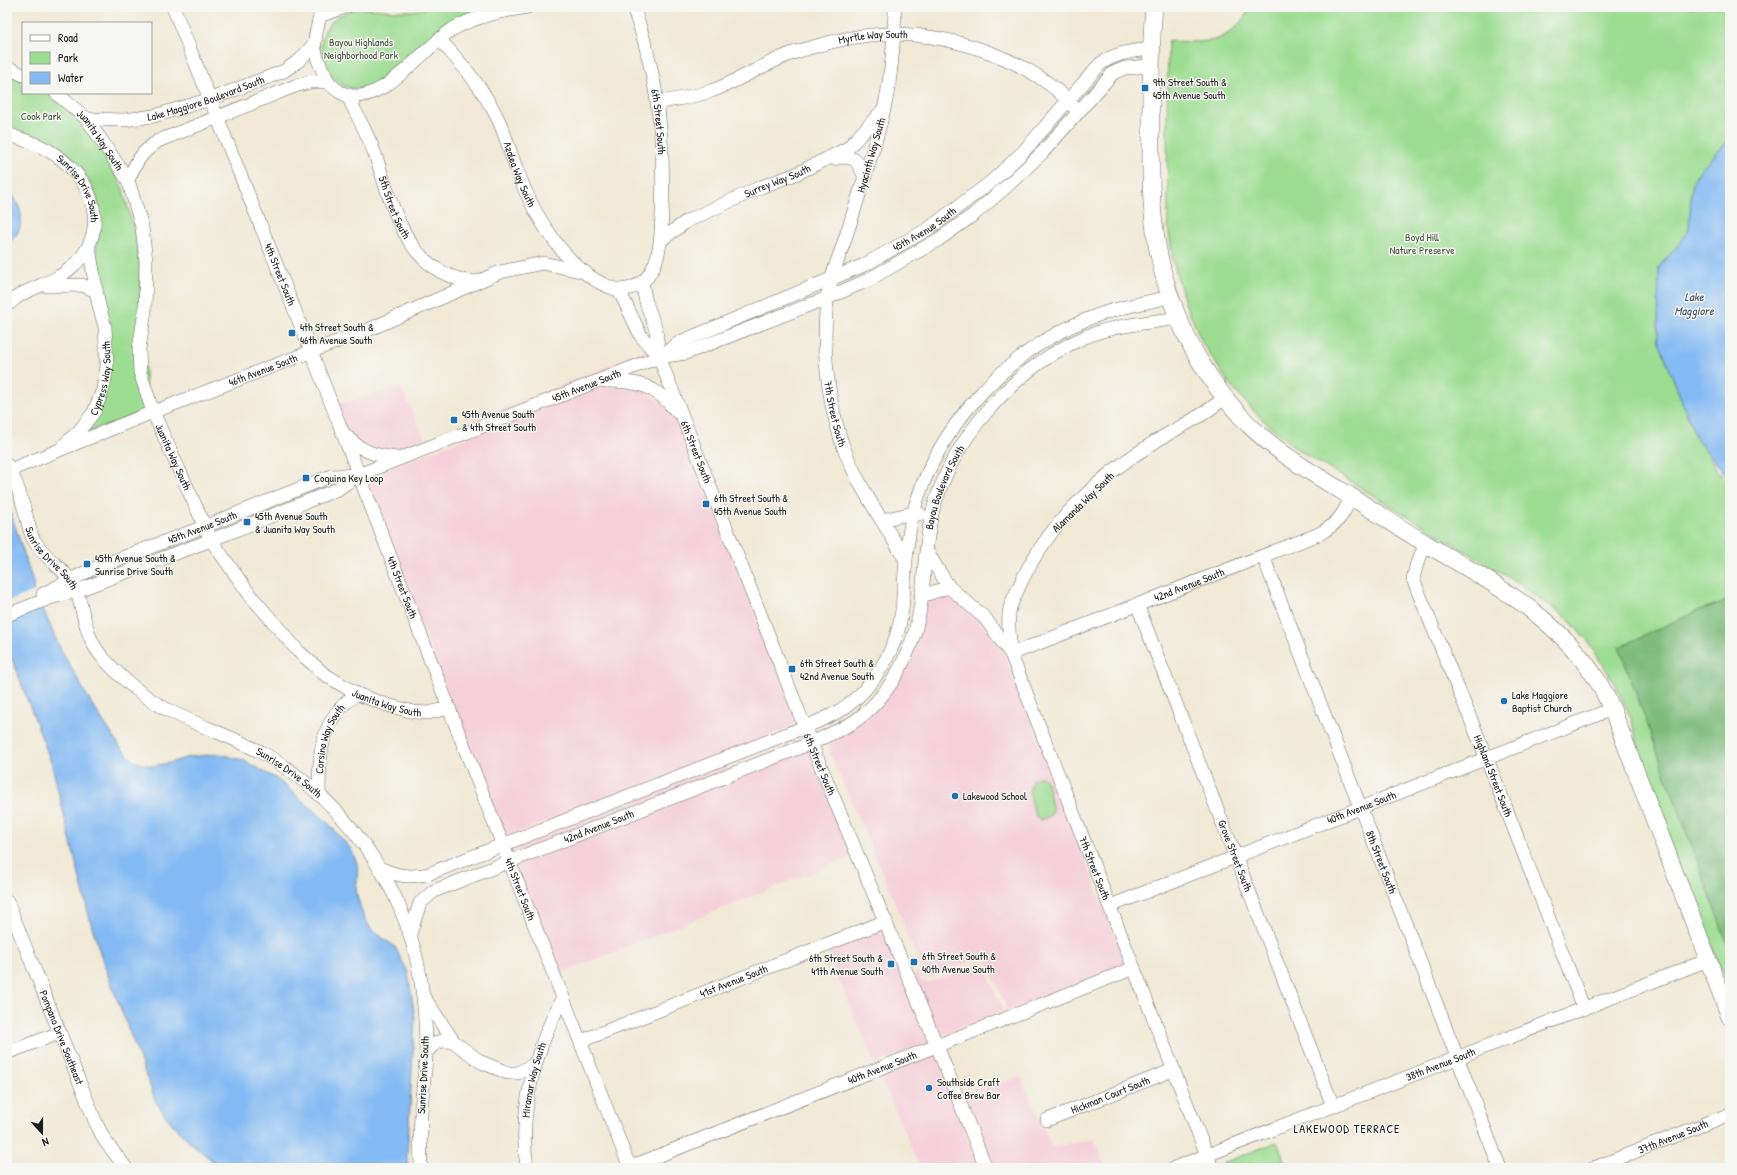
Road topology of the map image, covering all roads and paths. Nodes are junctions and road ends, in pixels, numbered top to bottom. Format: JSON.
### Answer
{"nodes":[{"id":1,"x":173,"y":7,"type":"edge"},
{"id":2,"x":345,"y":7,"type":"edge"},
{"id":3,"x":528,"y":7,"type":"edge"},
{"id":4,"x":633,"y":7,"type":"edge"},
{"id":5,"x":896,"y":7,"type":"edge"},
{"id":6,"x":1154,"y":7,"type":"edge"},
{"id":7,"x":319,"y":12,"type":"edge"},
{"id":8,"x":894,"y":34,"type":"junction"},
{"id":9,"x":439,"y":38,"type":"junction"},
{"id":10,"x":313,"y":45,"type":"junction"},
{"id":11,"x":1151,"y":49,"type":"junction"},
{"id":12,"x":1150,"y":66,"type":"junction"},
{"id":13,"x":7,"y":67,"type":"edge"},
{"id":14,"x":22,"y":74,"type":"edge"},
{"id":15,"x":328,"y":82,"type":"junction"},
{"id":16,"x":57,"y":94,"type":"edge"},
{"id":17,"x":348,"y":96,"type":"junction"},
{"id":18,"x":211,"y":99,"type":"junction"},
{"id":19,"x":1069,"y":101,"type":"junction"},
{"id":20,"x":658,"y":103,"type":"junction"},
{"id":21,"x":884,"y":108,"type":"junction"},
{"id":22,"x":1079,"y":113,"type":"junction"},
{"id":23,"x":217,"y":116,"type":"junction"},
{"id":24,"x":87,"y":119,"type":"junction"},
{"id":25,"x":7,"y":134,"type":"edge"},
{"id":26,"x":824,"y":161,"type":"junction"},
{"id":27,"x":865,"y":178,"type":"junction"},
{"id":28,"x":128,"y":180,"type":"junction"},
{"id":29,"x":661,"y":240,"type":"junction"},
{"id":30,"x":89,"y":248,"type":"junction"},
{"id":31,"x":585,"y":272,"type":"junction"},
{"id":32,"x":832,"y":279,"type":"junction"},
{"id":33,"x":478,"y":282,"type":"junction"},
{"id":34,"x":642,"y":283,"type":"junction"},
{"id":35,"x":41,"y":287,"type":"junction"},
{"id":36,"x":619,"y":290,"type":"junction"},
{"id":37,"x":96,"y":291,"type":"junction"},
{"id":38,"x":1170,"y":297,"type":"junction"},
{"id":39,"x":826,"y":298,"type":"junction"},
{"id":40,"x":7,"y":305,"type":"edge"},
{"id":41,"x":1178,"y":318,"type":"junction"},
{"id":42,"x":311,"y":351,"type":"junction"},
{"id":43,"x":659,"y":357,"type":"junction"},
{"id":44,"x":597,"y":381,"type":"junction"},
{"id":45,"x":1224,"y":398,"type":"junction"},
{"id":46,"x":153,"y":412,"type":"junction"},
{"id":47,"x":683,"y":419,"type":"junction"},
{"id":48,"x":342,"y":431,"type":"junction"},
{"id":49,"x":56,"y":452,"type":"junction"},
{"id":50,"x":398,"y":458,"type":"junction"},
{"id":51,"x":9,"y":467,"type":"edge"},
{"id":52,"x":358,"y":475,"type":"junction"},
{"id":53,"x":1351,"y":497,"type":"junction"},
{"id":54,"x":913,"y":513,"type":"junction"},
{"id":55,"x":932,"y":515,"type":"junction"},
{"id":56,"x":882,"y":520,"type":"junction"},
{"id":57,"x":206,"y":526,"type":"junction"},
{"id":58,"x":211,"y":540,"type":"junction"},
{"id":59,"x":1426,"y":544,"type":"junction"},
{"id":60,"x":927,"y":552,"type":"junction"},
{"id":61,"x":1263,"y":556,"type":"junction"},
{"id":62,"x":905,"y":559,"type":"junction"},
{"id":63,"x":70,"y":579,"type":"junction"},
{"id":64,"x":949,"y":587,"type":"junction"},
{"id":65,"x":76,"y":591,"type":"junction"},
{"id":66,"x":921,"y":596,"type":"junction"},
{"id":67,"x":38,"y":599,"type":"junction"},
{"id":68,"x":1137,"y":604,"type":"junction"},
{"id":69,"x":7,"y":608,"type":"edge"},
{"id":70,"x":7,"y":615,"type":"edge"},
{"id":71,"x":1011,"y":654,"type":"junction"},
{"id":72,"x":357,"y":694,"type":"junction"},
{"id":73,"x":449,"y":708,"type":"junction"},
{"id":74,"x":1612,"y":709,"type":"junction"},
{"id":75,"x":805,"y":727,"type":"junction"},
{"id":76,"x":811,"y":743,"type":"junction"},
{"id":77,"x":729,"y":757,"type":"junction"},
{"id":78,"x":1487,"y":759,"type":"junction"},
{"id":79,"x":735,"y":772,"type":"junction"},
{"id":80,"x":319,"y":795,"type":"junction"},
{"id":81,"x":1361,"y":808,"type":"junction"},
{"id":82,"x":503,"y":844,"type":"junction"},
{"id":83,"x":1235,"y":856,"type":"junction"},
{"id":84,"x":509,"y":861,"type":"junction"},
{"id":85,"x":379,"y":868,"type":"junction"},
{"id":86,"x":7,"y":901,"type":"edge"},
{"id":87,"x":1110,"y":906,"type":"junction"},
{"id":88,"x":886,"y":921,"type":"junction"},
{"id":89,"x":410,"y":934,"type":"junction"},
{"id":90,"x":1708,"y":960,"type":"junction"},
{"id":91,"x":1134,"y":968,"type":"junction"},
{"id":92,"x":422,"y":994,"type":"junction"},
{"id":93,"x":563,"y":997,"type":"junction"},
{"id":94,"x":1584,"y":1009,"type":"junction"},
{"id":95,"x":1730,"y":1017,"type":"edge"},
{"id":96,"x":59,"y":1033,"type":"junction"},
{"id":97,"x":581,"y":1041,"type":"junction"},
{"id":98,"x":454,"y":1042,"type":"junction"},
{"id":99,"x":937,"y":1046,"type":"junction"},
{"id":100,"x":426,"y":1053,"type":"junction"},
{"id":101,"x":7,"y":1054,"type":"edge"},
{"id":102,"x":1458,"y":1057,"type":"junction"},
{"id":103,"x":536,"y":1063,"type":"junction"},
{"id":104,"x":1172,"y":1070,"type":"junction"},
{"id":105,"x":508,"y":1073,"type":"junction"},
{"id":106,"x":528,"y":1098,"type":"junction"},
{"id":107,"x":1333,"y":1106,"type":"junction"},
{"id":108,"x":1730,"y":1114,"type":"edge"},
{"id":109,"x":1047,"y":1120,"type":"dead end"},
{"id":110,"x":1206,"y":1155,"type":"junction"},
{"id":111,"x":126,"y":1168,"type":"edge"},
{"id":112,"x":421,"y":1168,"type":"edge"},
{"id":113,"x":527,"y":1168,"type":"edge"},
{"id":114,"x":630,"y":1168,"type":"edge"},
{"id":115,"x":986,"y":1168,"type":"edge"},
{"id":116,"x":1174,"y":1168,"type":"edge"},
{"id":117,"x":1212,"y":1168,"type":"edge"},
{"id":118,"x":1500,"y":1168,"type":"edge"},
{"id":119,"x":1594,"y":1168,"type":"edge"}],
"edges":[{"from":1,"to":18,"type":"street","name":"4th Street South"},
{"from":2,"to":7,"type":"street","name":"Lake Maggiore Boulevard South"},
{"from":3,"to":9,"type":"street"},
{"from":4,"to":20,"type":"street","name":"6th Street South"},
{"from":5,"to":8,"type":"street","name":"Hyacinth Way South"},
{"from":6,"to":11,"type":"main road"},
{"from":7,"to":10,"type":"street","name":"Lake Maggiore Boulevard South"},
{"from":8,"to":19,"type":"street","name":"Myrtle Way South"},
{"from":8,"to":20,"type":"street","name":"Myrtle Way South"},
{"from":8,"to":21,"type":"street","name":"Hyacinth Way South"},
{"from":9,"to":17,"type":"street"},
{"from":9,"to":31,"type":"street","name":"Azalea Way South"},
{"from":10,"to":15,"type":"street"},
{"from":10,"to":18,"type":"street","name":"Lake Maggiore Boulevard South"},
{"from":11,"to":12,"type":"main road"},
{"from":11,"to":19,"type":"street","name":"45th Avenue South"},
{"from":12,"to":22,"type":"street","name":"45th Avenue South"},
{"from":12,"to":38,"type":"main road"},
{"from":13,"to":14,"type":"street"},
{"from":15,"to":17,"type":"street"},
{"from":15,"to":23,"type":"street","name":"Lake Maggiore Boulevard South"},
{"from":16,"to":24,"type":"street","name":"Juanita Way South"},
{"from":17,"to":33,"type":"street","name":"5th Street South"},
{"from":18,"to":23,"type":"street","name":"4th Street South"},
{"from":18,"to":24,"type":"street","name":"Lake Maggiore Boulevard South"},
{"from":19,"to":22,"type":"street","name":"Myrtle Way South"},
{"from":19,"to":32,"type":"street","name":"45th Avenue South"},
{"from":20,"to":29,"type":"street","name":"6th Street South"},
{"from":21,"to":26,"type":"street","name":"Surrey Way South"},
{"from":21,"to":27,"type":"street","name":"Hyacinth Way South"},
{"from":22,"to":39,"type":"street","name":"45th Avenue South"},
{"from":23,"to":28,"type":"street","name":"Lake Maggiore Boulevard South"},
{"from":23,"to":42,"type":"street","name":"4th Street South"},
{"from":24,"to":28,"type":"street","name":"Juanita Way South"},
{"from":25,"to":30,"type":"street","name":"Sunrise Drive South"},
{"from":26,"to":27,"type":"street"},
{"from":26,"to":29,"type":"street","name":"Surrey Way South"},
{"from":27,"to":32,"type":"street","name":"Hyacinth Way South"},
{"from":28,"to":46,"type":"street","name":"Juanita Way South"},
{"from":29,"to":34,"type":"street","name":"6th Street South"},
{"from":30,"to":35,"type":"street","name":"Sunrise Drive South"},
{"from":30,"to":37,"type":"street","name":"Cypress Way South"},
{"from":31,"to":33,"type":"street","name":"46th Avenue South"},
{"from":31,"to":36,"type":"street","name":"Azalea Way South"},
{"from":32,"to":39,"type":"street","name":"Hyacinth Way South"},
{"from":32,"to":43,"type":"street","name":"45th Avenue South"},
{"from":33,"to":42,"type":"street","name":"46th Avenue South"},
{"from":34,"to":36,"type":"street"},
{"from":34,"to":43,"type":"street","name":"6th Street South"},
{"from":35,"to":37,"type":"street"},
{"from":35,"to":40,"type":"street","name":"Sunrise Drive South"},
{"from":36,"to":43,"type":"street","name":"6th Street South"},
{"from":37,"to":49,"type":"street","name":"Cypress Way South"},
{"from":38,"to":41,"type":"main road"},
{"from":38,"to":54,"type":"street","name":"Bayou Boulevard South"},
{"from":39,"to":43,"type":"street","name":"45th Avenue South"},
{"from":39,"to":56,"type":"street","name":"7th Street South"},
{"from":41,"to":45,"type":"main road"},
{"from":41,"to":55,"type":"street","name":"Bayou Boulevard South"},
{"from":42,"to":46,"type":"street","name":"46th Avenue South"},
{"from":42,"to":48,"type":"street","name":"4th Street South"},
{"from":43,"to":44,"type":"street","name":"45th Avenue South"},
{"from":43,"to":47,"type":"street","name":"6th Street South"},
{"from":44,"to":47,"type":"street"},
{"from":44,"to":50,"type":"street","name":"45th Avenue South"},
{"from":45,"to":53,"type":"main road"},
{"from":45,"to":71,"type":"street","name":"Alamanda Way South"},
{"from":46,"to":49,"type":"street","name":"46th Avenue South"},
{"from":46,"to":57,"type":"street","name":"Juanita Way South"},
{"from":47,"to":75,"type":"street","name":"6th Street South"},
{"from":48,"to":50,"type":"street"},
{"from":48,"to":52,"type":"street","name":"4th Street South"},
{"from":49,"to":51,"type":"street","name":"46th Avenue South"},
{"from":50,"to":52,"type":"street","name":"45th Avenue South"},
{"from":51,"to":63,"type":"street","name":"Sunrise Drive South"},
{"from":52,"to":57,"type":"street","name":"45th Avenue South"},
{"from":52,"to":58,"type":"street","name":"45th Avenue South"},
{"from":52,"to":73,"type":"street","name":"4th Street South"},
{"from":53,"to":59,"type":"main road"},
{"from":53,"to":61,"type":"street","name":"42nd Avenue South"},
{"from":54,"to":55,"type":"street"},
{"from":54,"to":56,"type":"street"},
{"from":54,"to":62,"type":"street","name":"Bayou Boulevard South"},
{"from":55,"to":60,"type":"street","name":"Bayou Boulevard South"},
{"from":56,"to":62,"type":"street","name":"7th Street South"},
{"from":57,"to":58,"type":"street","name":"Juanita Way South"},
{"from":57,"to":63,"type":"street","name":"45th Avenue South"},
{"from":58,"to":65,"type":"street","name":"45th Avenue South"},
{"from":58,"to":72,"type":"street","name":"Juanita Way South"},
{"from":59,"to":74,"type":"main road"},
{"from":59,"to":78,"type":"street","name":"Highland Street South"},
{"from":60,"to":64,"type":"street","name":"7th Street South"},
{"from":60,"to":66,"type":"street","name":"Bayou Boulevard South"},
{"from":61,"to":68,"type":"street","name":"42nd Avenue South"},
{"from":61,"to":81,"type":"street","name":"8th Street South"},
{"from":62,"to":75,"type":"street","name":"Bayou Boulevard South"},
{"from":63,"to":65,"type":"street","name":"Sunrise Drive South"},
{"from":63,"to":67,"type":"street","name":"45th Avenue South"},
{"from":64,"to":66,"type":"street"},
{"from":64,"to":71,"type":"street","name":"7th Street South"},
{"from":65,"to":67,"type":"street","name":"45th Avenue South"},
{"from":65,"to":80,"type":"street","name":"Sunrise Drive South"},
{"from":66,"to":76,"type":"street","name":"Bayou Boulevard South"},
{"from":67,"to":69,"type":"street"},
{"from":67,"to":70,"type":"street"},
{"from":68,"to":71,"type":"street","name":"42nd Avenue South"},
{"from":68,"to":83,"type":"street","name":"Grove Street South"},
{"from":71,"to":87,"type":"street","name":"7th Street South"},
{"from":72,"to":73,"type":"street","name":"Juanita Way South"},
{"from":72,"to":80,"type":"street","name":"Corsino Way South"},
{"from":73,"to":82,"type":"street","name":"4th Street South"},
{"from":74,"to":78,"type":"street","name":"40th Avenue South"},
{"from":74,"to":90,"type":"main road"},
{"from":75,"to":76,"type":"street","name":"6th Street South"},
{"from":75,"to":77,"type":"street","name":"42nd Avenue South"},
{"from":76,"to":79,"type":"street","name":"42nd Avenue South"},
{"from":76,"to":88,"type":"street","name":"6th Street South"},
{"from":77,"to":79,"type":"street"},
{"from":77,"to":82,"type":"street","name":"42nd Avenue South"},
{"from":78,"to":81,"type":"street","name":"40th Avenue South"},
{"from":78,"to":94,"type":"street","name":"Highland Street South"},
{"from":79,"to":84,"type":"street","name":"42nd Avenue South"},
{"from":80,"to":85,"type":"street","name":"Sunrise Drive South"},
{"from":81,"to":83,"type":"street","name":"40th Avenue South"},
{"from":81,"to":102,"type":"street","name":"8th Street South"},
{"from":82,"to":84,"type":"street","name":"4th Street South"},
{"from":82,"to":85,"type":"street","name":"42nd Avenue South"},
{"from":83,"to":87,"type":"street","name":"40th Avenue South"},
{"from":83,"to":107,"type":"street","name":"Grove Street South"},
{"from":84,"to":89,"type":"street","name":"42nd Avenue South"},
{"from":84,"to":93,"type":"street","name":"4th Street South"},
{"from":85,"to":89,"type":"street","name":"Sunrise Drive South"},
{"from":86,"to":96,"type":"street","name":"Pompano Drive Southeast"},
{"from":87,"to":91,"type":"street","name":"7th Street South"},
{"from":88,"to":97,"type":"street","name":"41st Avenue South"},
{"from":88,"to":99,"type":"street","name":"6th Street South"},
{"from":89,"to":92,"type":"street","name":"Sunrise Drive South"},
{"from":90,"to":94,"type":"street","name":"38th Avenue South"},
{"from":90,"to":95,"type":"main road"},
{"from":91,"to":99,"type":"street","name":"40th Avenue South"},
{"from":91,"to":104,"type":"street","name":"7th Street South"},
{"from":92,"to":98,"type":"street"},
{"from":92,"to":100,"type":"street","name":"Sunrise Drive South"},
{"from":93,"to":97,"type":"street","name":"4th Street South"},
{"from":93,"to":103,"type":"street","name":"Miramar Way South"},
{"from":94,"to":102,"type":"street","name":"38th Avenue South"},
{"from":96,"to":101,"type":"street"},
{"from":96,"to":111,"type":"street","name":"Pompano Drive Southeast"},
{"from":97,"to":114,"type":"street","name":"4th Street South"},
{"from":98,"to":100,"type":"street"},
{"from":98,"to":105,"type":"street"},
{"from":99,"to":114,"type":"street","name":"40th Avenue South"},
{"from":99,"to":115,"type":"street","name":"6th Street South"},
{"from":100,"to":112,"type":"street","name":"Sunrise Drive South"},
{"from":102,"to":107,"type":"street","name":"38th Avenue South"},
{"from":102,"to":118,"type":"street","name":"8th Street South"},
{"from":103,"to":105,"type":"street"},
{"from":103,"to":106,"type":"street","name":"Miramar Way South"},
{"from":104,"to":109,"type":"street","name":"Hickman Court South"},
{"from":104,"to":110,"type":"street","name":"7th Street South"},
{"from":105,"to":106,"type":"street"},
{"from":106,"to":113,"type":"street","name":"Miramar Way South"},
{"from":107,"to":110,"type":"street","name":"38th Avenue South"},
{"from":108,"to":119,"type":"street","name":"37th Avenue South"},
{"from":110,"to":116,"type":"street","name":"38th Avenue South"},
{"from":110,"to":117,"type":"street","name":"7th Street South"}]}
